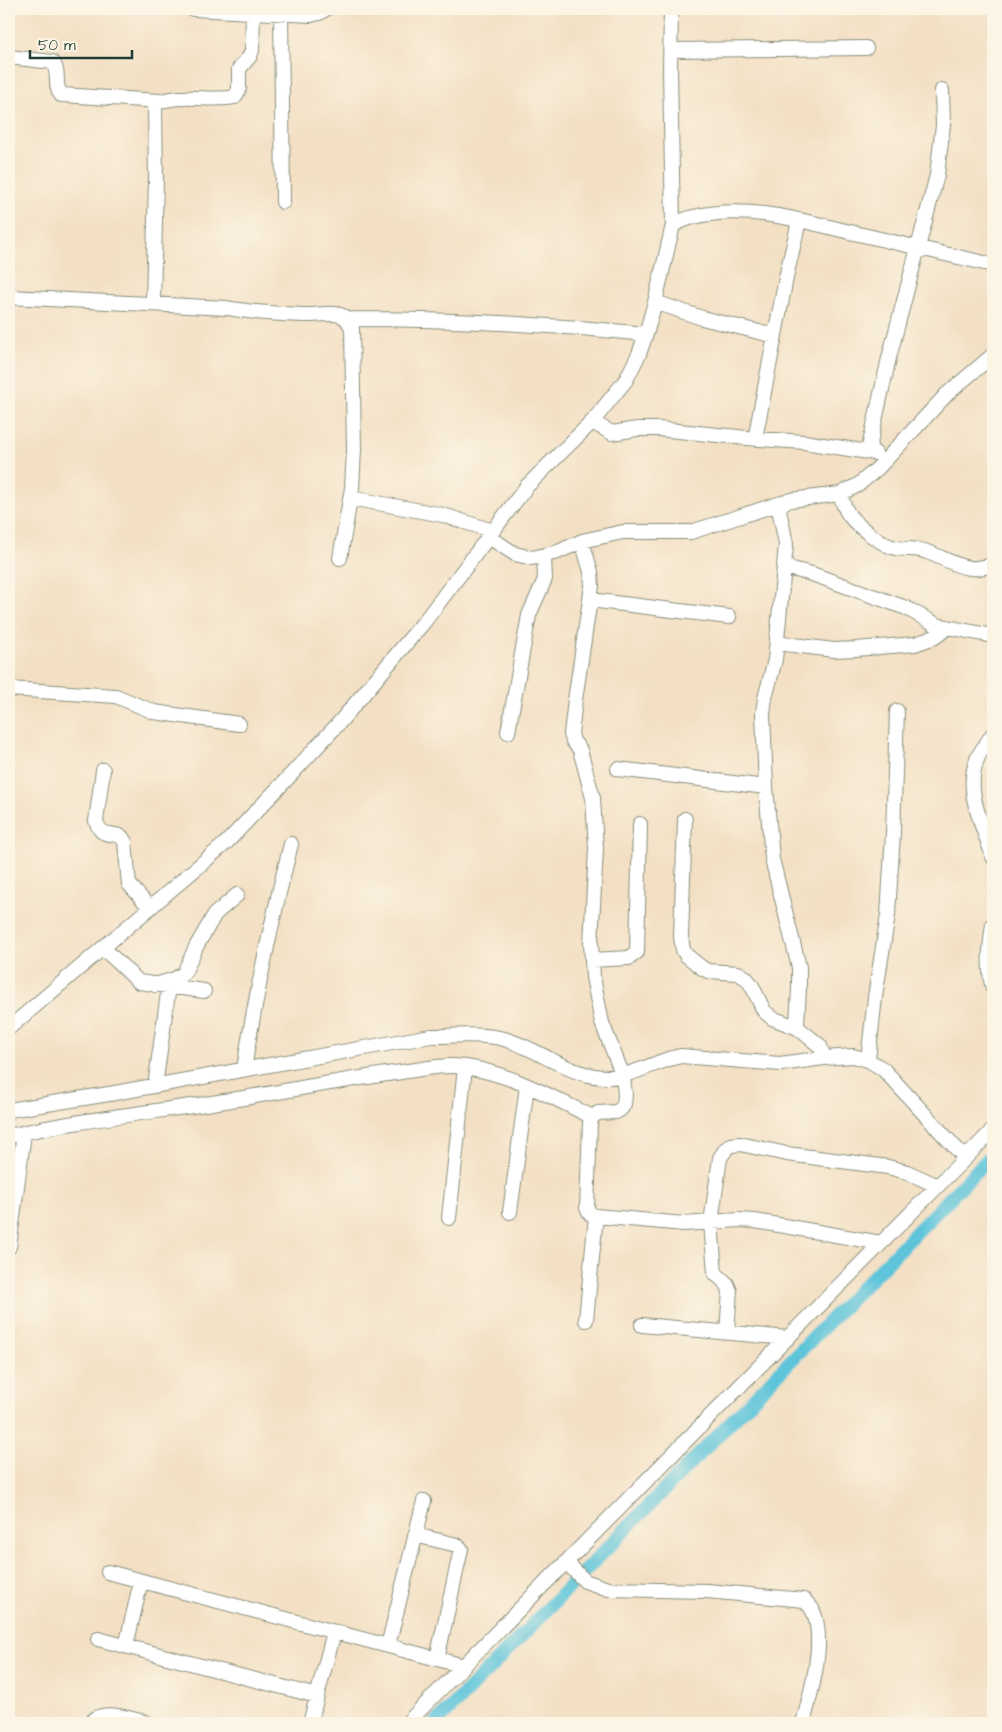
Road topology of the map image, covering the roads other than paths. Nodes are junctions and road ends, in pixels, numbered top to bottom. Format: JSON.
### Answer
{"nodes":[{"id":1,"x":193,"y":9,"type":"edge"},
{"id":2,"x":218,"y":9,"type":"edge"},
{"id":3,"x":326,"y":9,"type":"edge"},
{"id":4,"x":670,"y":9,"type":"edge"},
{"id":5,"x":281,"y":11,"type":"edge"},
{"id":6,"x":254,"y":12,"type":"junction"},
{"id":7,"x":866,"y":48,"type":"dead end"},
{"id":8,"x":671,"y":50,"type":"junction"},
{"id":9,"x":9,"y":57,"type":"edge"},
{"id":10,"x":942,"y":90,"type":"dead end"},
{"id":11,"x":160,"y":101,"type":"junction"},
{"id":12,"x":284,"y":202,"type":"dead end"},
{"id":13,"x":799,"y":221,"type":"junction"},
{"id":14,"x":673,"y":225,"type":"junction"},
{"id":15,"x":918,"y":248,"type":"junction"},
{"id":16,"x":993,"y":265,"type":"edge"},
{"id":17,"x":9,"y":298,"type":"edge"},
{"id":18,"x":655,"y":302,"type":"junction"},
{"id":19,"x":153,"y":304,"type":"junction"},
{"id":20,"x":347,"y":320,"type":"junction"},
{"id":21,"x":646,"y":334,"type":"junction"},
{"id":22,"x":775,"y":336,"type":"junction"},
{"id":23,"x":993,"y":355,"type":"edge"},
{"id":24,"x":592,"y":422,"type":"junction"},
{"id":25,"x":755,"y":439,"type":"junction"},
{"id":26,"x":868,"y":452,"type":"junction"},
{"id":27,"x":887,"y":458,"type":"junction"},
{"id":28,"x":840,"y":494,"type":"junction"},
{"id":29,"x":350,"y":498,"type":"junction"},
{"id":30,"x":778,"y":504,"type":"junction"},
{"id":31,"x":491,"y":534,"type":"junction"},
{"id":32,"x":582,"y":541,"type":"junction"},
{"id":33,"x":544,"y":556,"type":"junction"},
{"id":34,"x":340,"y":558,"type":"dead end"},
{"id":35,"x":993,"y":564,"type":"edge"},
{"id":36,"x":784,"y":567,"type":"junction"},
{"id":37,"x":590,"y":600,"type":"junction"},
{"id":38,"x":729,"y":617,"type":"dead end"},
{"id":39,"x":947,"y":628,"type":"junction"},
{"id":40,"x":992,"y":634,"type":"edge"},
{"id":41,"x":776,"y":643,"type":"junction"},
{"id":42,"x":9,"y":689,"type":"edge"},
{"id":43,"x":897,"y":711,"type":"dead end"},
{"id":44,"x":239,"y":724,"type":"dead end"},
{"id":45,"x":508,"y":732,"type":"dead end"},
{"id":46,"x":993,"y":734,"type":"edge"},
{"id":47,"x":618,"y":769,"type":"dead end"},
{"id":48,"x":103,"y":770,"type":"dead end"},
{"id":49,"x":766,"y":787,"type":"junction"},
{"id":50,"x":686,"y":819,"type":"dead end"},
{"id":51,"x":640,"y":824,"type":"dead end"},
{"id":52,"x":291,"y":844,"type":"dead end"},
{"id":53,"x":993,"y":857,"type":"edge"},
{"id":54,"x":237,"y":895,"type":"dead end"},
{"id":55,"x":150,"y":908,"type":"junction"},
{"id":56,"x":993,"y":924,"type":"edge"},
{"id":57,"x":103,"y":948,"type":"junction"},
{"id":58,"x":592,"y":960,"type":"junction"},
{"id":59,"x":162,"y":986,"type":"junction"},
{"id":60,"x":993,"y":989,"type":"edge"},
{"id":61,"x":204,"y":991,"type":"dead end"},
{"id":62,"x":9,"y":1028,"type":"edge"},
{"id":63,"x":798,"y":1028,"type":"junction"},
{"id":64,"x":824,"y":1058,"type":"junction"},
{"id":65,"x":868,"y":1060,"type":"junction"},
{"id":66,"x":465,"y":1067,"type":"junction"},
{"id":67,"x":244,"y":1069,"type":"junction"},
{"id":68,"x":624,"y":1084,"type":"junction"},
{"id":69,"x":155,"y":1086,"type":"junction"},
{"id":70,"x":527,"y":1086,"type":"junction"},
{"id":71,"x":9,"y":1110,"type":"edge"},
{"id":72,"x":592,"y":1117,"type":"junction"},
{"id":73,"x":993,"y":1130,"type":"edge"},
{"id":74,"x":24,"y":1133,"type":"junction"},
{"id":75,"x":9,"y":1136,"type":"edge"},
{"id":76,"x":965,"y":1158,"type":"junction"},
{"id":77,"x":938,"y":1186,"type":"junction"},
{"id":78,"x":510,"y":1212,"type":"dead end"},
{"id":79,"x":596,"y":1216,"type":"junction"},
{"id":80,"x":449,"y":1218,"type":"dead end"},
{"id":81,"x":711,"y":1223,"type":"junction"},
{"id":82,"x":881,"y":1243,"type":"junction"},
{"id":83,"x":9,"y":1247,"type":"edge"},
{"id":84,"x":586,"y":1320,"type":"dead end"},
{"id":85,"x":642,"y":1324,"type":"dead end"},
{"id":86,"x":727,"y":1331,"type":"junction"},
{"id":87,"x":788,"y":1338,"type":"junction"},
{"id":88,"x":424,"y":1501,"type":"dead end"},
{"id":89,"x":415,"y":1535,"type":"junction"},
{"id":90,"x":568,"y":1565,"type":"junction"},
{"id":91,"x":108,"y":1572,"type":"dead end"},
{"id":92,"x":141,"y":1581,"type":"junction"},
{"id":93,"x":334,"y":1632,"type":"junction"},
{"id":94,"x":98,"y":1639,"type":"dead end"},
{"id":95,"x":126,"y":1646,"type":"junction"},
{"id":96,"x":388,"y":1646,"type":"junction"},
{"id":97,"x":438,"y":1658,"type":"junction"},
{"id":98,"x":464,"y":1666,"type":"junction"},
{"id":99,"x":317,"y":1696,"type":"junction"},
{"id":100,"x":90,"y":1723,"type":"edge"},
{"id":101,"x":148,"y":1723,"type":"edge"},
{"id":102,"x":310,"y":1723,"type":"edge"},
{"id":103,"x":407,"y":1723,"type":"edge"},
{"id":104,"x":803,"y":1723,"type":"edge"}],
"edges":[{"from":1,"to":2,"type":"street"},
{"from":2,"to":6,"type":"street"},
{"from":3,"to":5,"type":"street"},
{"from":4,"to":8,"type":"street"},
{"from":5,"to":6,"type":"street"},
{"from":5,"to":12,"type":"street"},
{"from":6,"to":11,"type":"street"},
{"from":7,"to":8,"type":"street"},
{"from":8,"to":14,"type":"street"},
{"from":9,"to":11,"type":"street"},
{"from":10,"to":15,"type":"street"},
{"from":11,"to":19,"type":"street"},
{"from":13,"to":14,"type":"street"},
{"from":13,"to":15,"type":"street"},
{"from":13,"to":22,"type":"street"},
{"from":14,"to":18,"type":"street"},
{"from":15,"to":16,"type":"street"},
{"from":15,"to":26,"type":"street"},
{"from":17,"to":19,"type":"street"},
{"from":18,"to":21,"type":"street"},
{"from":18,"to":22,"type":"street"},
{"from":19,"to":20,"type":"street"},
{"from":20,"to":21,"type":"street"},
{"from":20,"to":29,"type":"street"},
{"from":21,"to":24,"type":"street"},
{"from":22,"to":25,"type":"street"},
{"from":23,"to":27,"type":"street"},
{"from":24,"to":25,"type":"street"},
{"from":24,"to":31,"type":"street"},
{"from":25,"to":26,"type":"street"},
{"from":26,"to":27,"type":"street"},
{"from":27,"to":28,"type":"street"},
{"from":28,"to":30,"type":"street"},
{"from":28,"to":35,"type":"street"},
{"from":29,"to":31,"type":"street"},
{"from":29,"to":34,"type":"street"},
{"from":30,"to":32,"type":"street"},
{"from":30,"to":36,"type":"street"},
{"from":31,"to":33,"type":"street"},
{"from":31,"to":55,"type":"street"},
{"from":32,"to":33,"type":"street"},
{"from":32,"to":37,"type":"street"},
{"from":33,"to":45,"type":"street"},
{"from":36,"to":39,"type":"street"},
{"from":36,"to":41,"type":"street"},
{"from":37,"to":38,"type":"street"},
{"from":37,"to":58,"type":"street"},
{"from":39,"to":40,"type":"street"},
{"from":39,"to":41,"type":"street"},
{"from":41,"to":49,"type":"street"},
{"from":42,"to":44,"type":"street"},
{"from":43,"to":65,"type":"street"},
{"from":46,"to":53,"type":"street"},
{"from":47,"to":49,"type":"street"},
{"from":48,"to":55,"type":"street"},
{"from":49,"to":63,"type":"street"},
{"from":50,"to":63,"type":"street"},
{"from":51,"to":58,"type":"street"},
{"from":52,"to":67,"type":"street"},
{"from":54,"to":59,"type":"street"},
{"from":55,"to":57,"type":"street"},
{"from":56,"to":60,"type":"street"},
{"from":57,"to":59,"type":"street"},
{"from":57,"to":62,"type":"street"},
{"from":58,"to":68,"type":"street"},
{"from":59,"to":61,"type":"street"},
{"from":59,"to":69,"type":"street"},
{"from":63,"to":64,"type":"street"},
{"from":64,"to":65,"type":"street"},
{"from":64,"to":68,"type":"street"},
{"from":65,"to":76,"type":"street"},
{"from":66,"to":70,"type":"street"},
{"from":66,"to":74,"type":"street"},
{"from":66,"to":80,"type":"street"},
{"from":67,"to":68,"type":"street"},
{"from":67,"to":69,"type":"street"},
{"from":68,"to":72,"type":"street"},
{"from":69,"to":71,"type":"street"},
{"from":70,"to":72,"type":"street"},
{"from":70,"to":78,"type":"street"},
{"from":72,"to":79,"type":"street"},
{"from":73,"to":76,"type":"street"},
{"from":74,"to":75,"type":"street"},
{"from":74,"to":83,"type":"street"},
{"from":76,"to":77,"type":"street"},
{"from":77,"to":81,"type":"street"},
{"from":77,"to":82,"type":"street"},
{"from":79,"to":81,"type":"street"},
{"from":79,"to":84,"type":"street"},
{"from":81,"to":82,"type":"street"},
{"from":81,"to":86,"type":"street"},
{"from":82,"to":87,"type":"street"},
{"from":85,"to":86,"type":"street"},
{"from":86,"to":87,"type":"street"},
{"from":87,"to":90,"type":"street"},
{"from":88,"to":89,"type":"street"},
{"from":89,"to":96,"type":"street"},
{"from":89,"to":97,"type":"street"},
{"from":90,"to":98,"type":"street"},
{"from":90,"to":104,"type":"street"},
{"from":91,"to":92,"type":"street"},
{"from":92,"to":93,"type":"street"},
{"from":92,"to":95,"type":"street"},
{"from":93,"to":96,"type":"street"},
{"from":93,"to":99,"type":"street"},
{"from":94,"to":95,"type":"street"},
{"from":95,"to":99,"type":"street"},
{"from":96,"to":97,"type":"street"},
{"from":97,"to":98,"type":"street"},
{"from":98,"to":103,"type":"street"},
{"from":99,"to":102,"type":"street"},
{"from":100,"to":101,"type":"street"}]}
